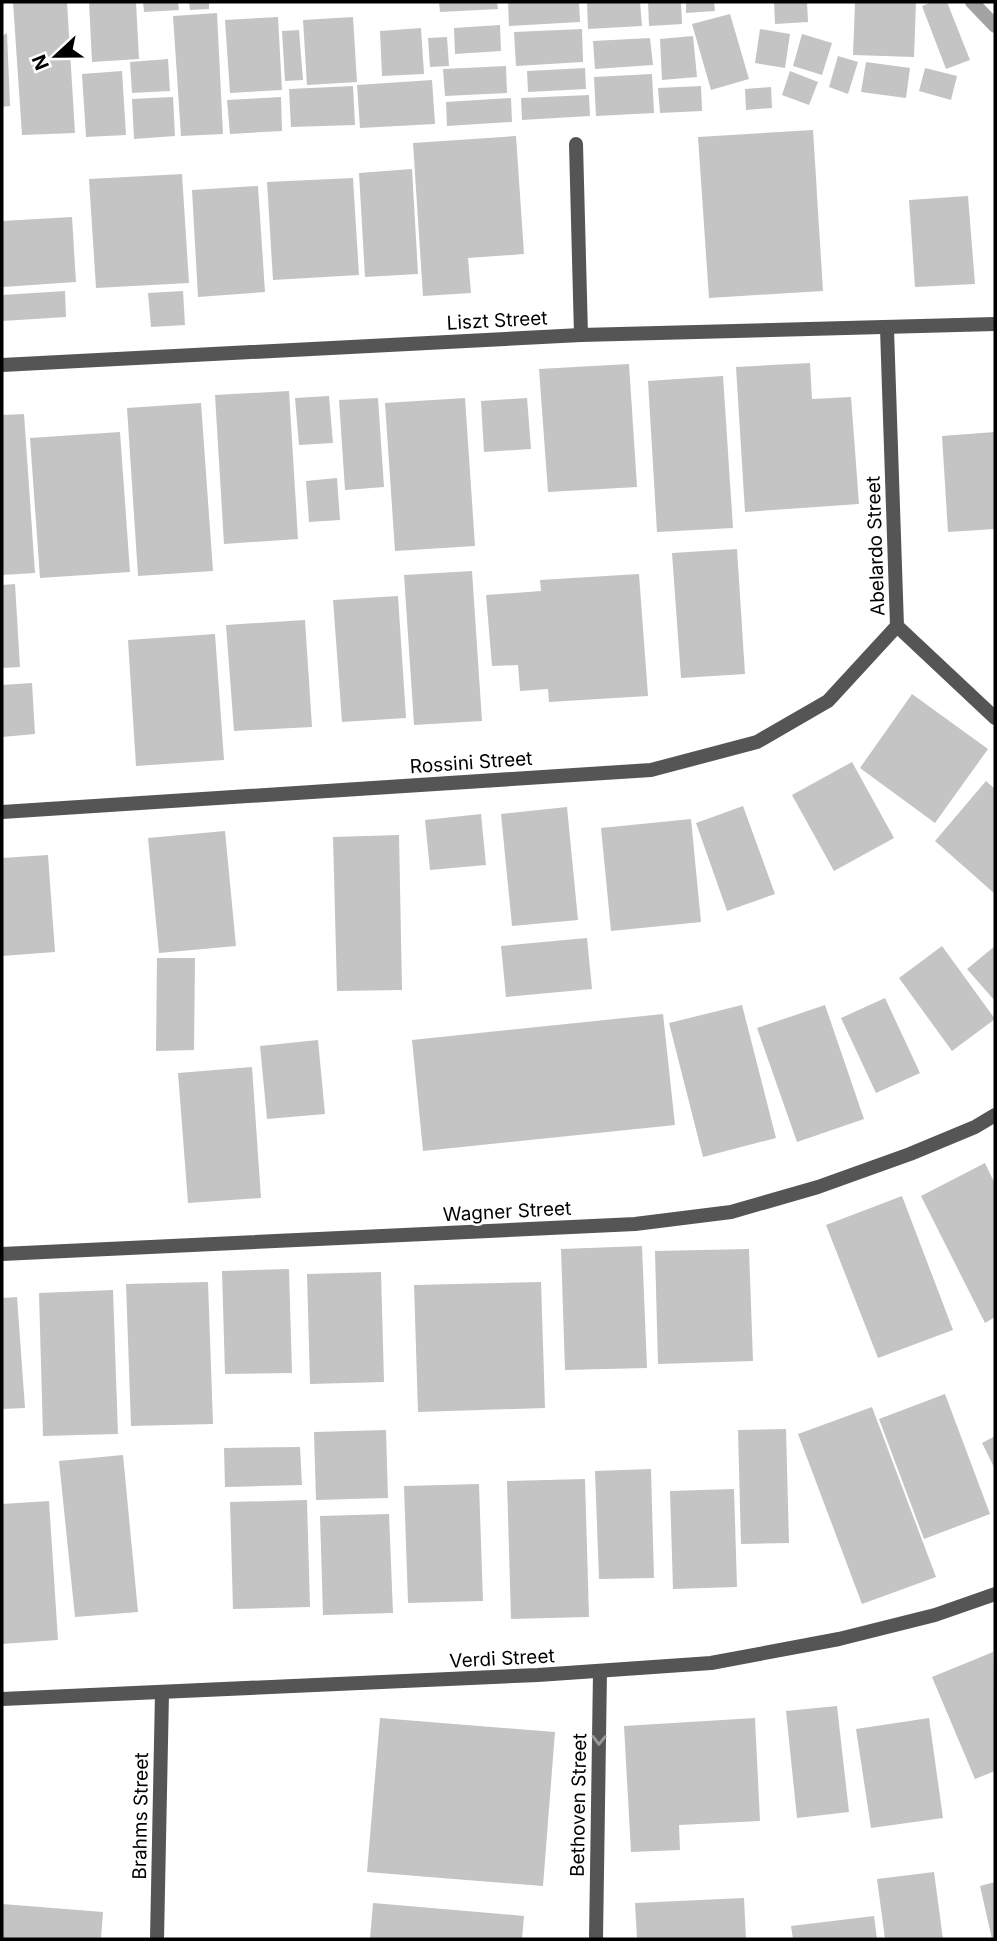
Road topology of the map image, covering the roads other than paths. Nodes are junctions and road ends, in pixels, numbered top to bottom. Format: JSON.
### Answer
{"nodes":[{"id":1,"x":576,"y":144,"type":"dead end"},
{"id":2,"x":995,"y":324,"type":"edge"},
{"id":3,"x":887,"y":329,"type":"junction"},
{"id":4,"x":581,"y":335,"type":"junction"},
{"id":5,"x":2,"y":365,"type":"edge"},
{"id":6,"x":897,"y":626,"type":"junction"},
{"id":7,"x":995,"y":719,"type":"edge"},
{"id":8,"x":2,"y":812,"type":"edge"},
{"id":9,"x":995,"y":1115,"type":"edge"},
{"id":10,"x":2,"y":1254,"type":"edge"},
{"id":11,"x":995,"y":1594,"type":"edge"},
{"id":12,"x":600,"y":1672,"type":"junction"},
{"id":13,"x":162,"y":1693,"type":"junction"},
{"id":14,"x":2,"y":1699,"type":"edge"},
{"id":15,"x":157,"y":1939,"type":"edge"},
{"id":16,"x":596,"y":1939,"type":"edge"}],
"edges":[{"from":1,"to":4,"type":"street"},
{"from":2,"to":3,"type":"street","name":"Liszt Street"},
{"from":3,"to":4,"type":"street","name":"Liszt Street"},
{"from":3,"to":6,"type":"street","name":"Abelardo Street"},
{"from":4,"to":5,"type":"street","name":"Liszt Street"},
{"from":6,"to":7,"type":"street","name":"Abelardo Street"},
{"from":6,"to":8,"type":"street","name":"Rossini Street"},
{"from":9,"to":10,"type":"street","name":"Wagner Street"},
{"from":11,"to":12,"type":"street","name":"Verdi Street"},
{"from":12,"to":13,"type":"street","name":"Verdi Street"},
{"from":12,"to":16,"type":"street","name":"Bethoven Street","one_way":true},
{"from":13,"to":14,"type":"street","name":"Verdi Street"},
{"from":13,"to":15,"type":"street","name":"Brahms Street"}]}
